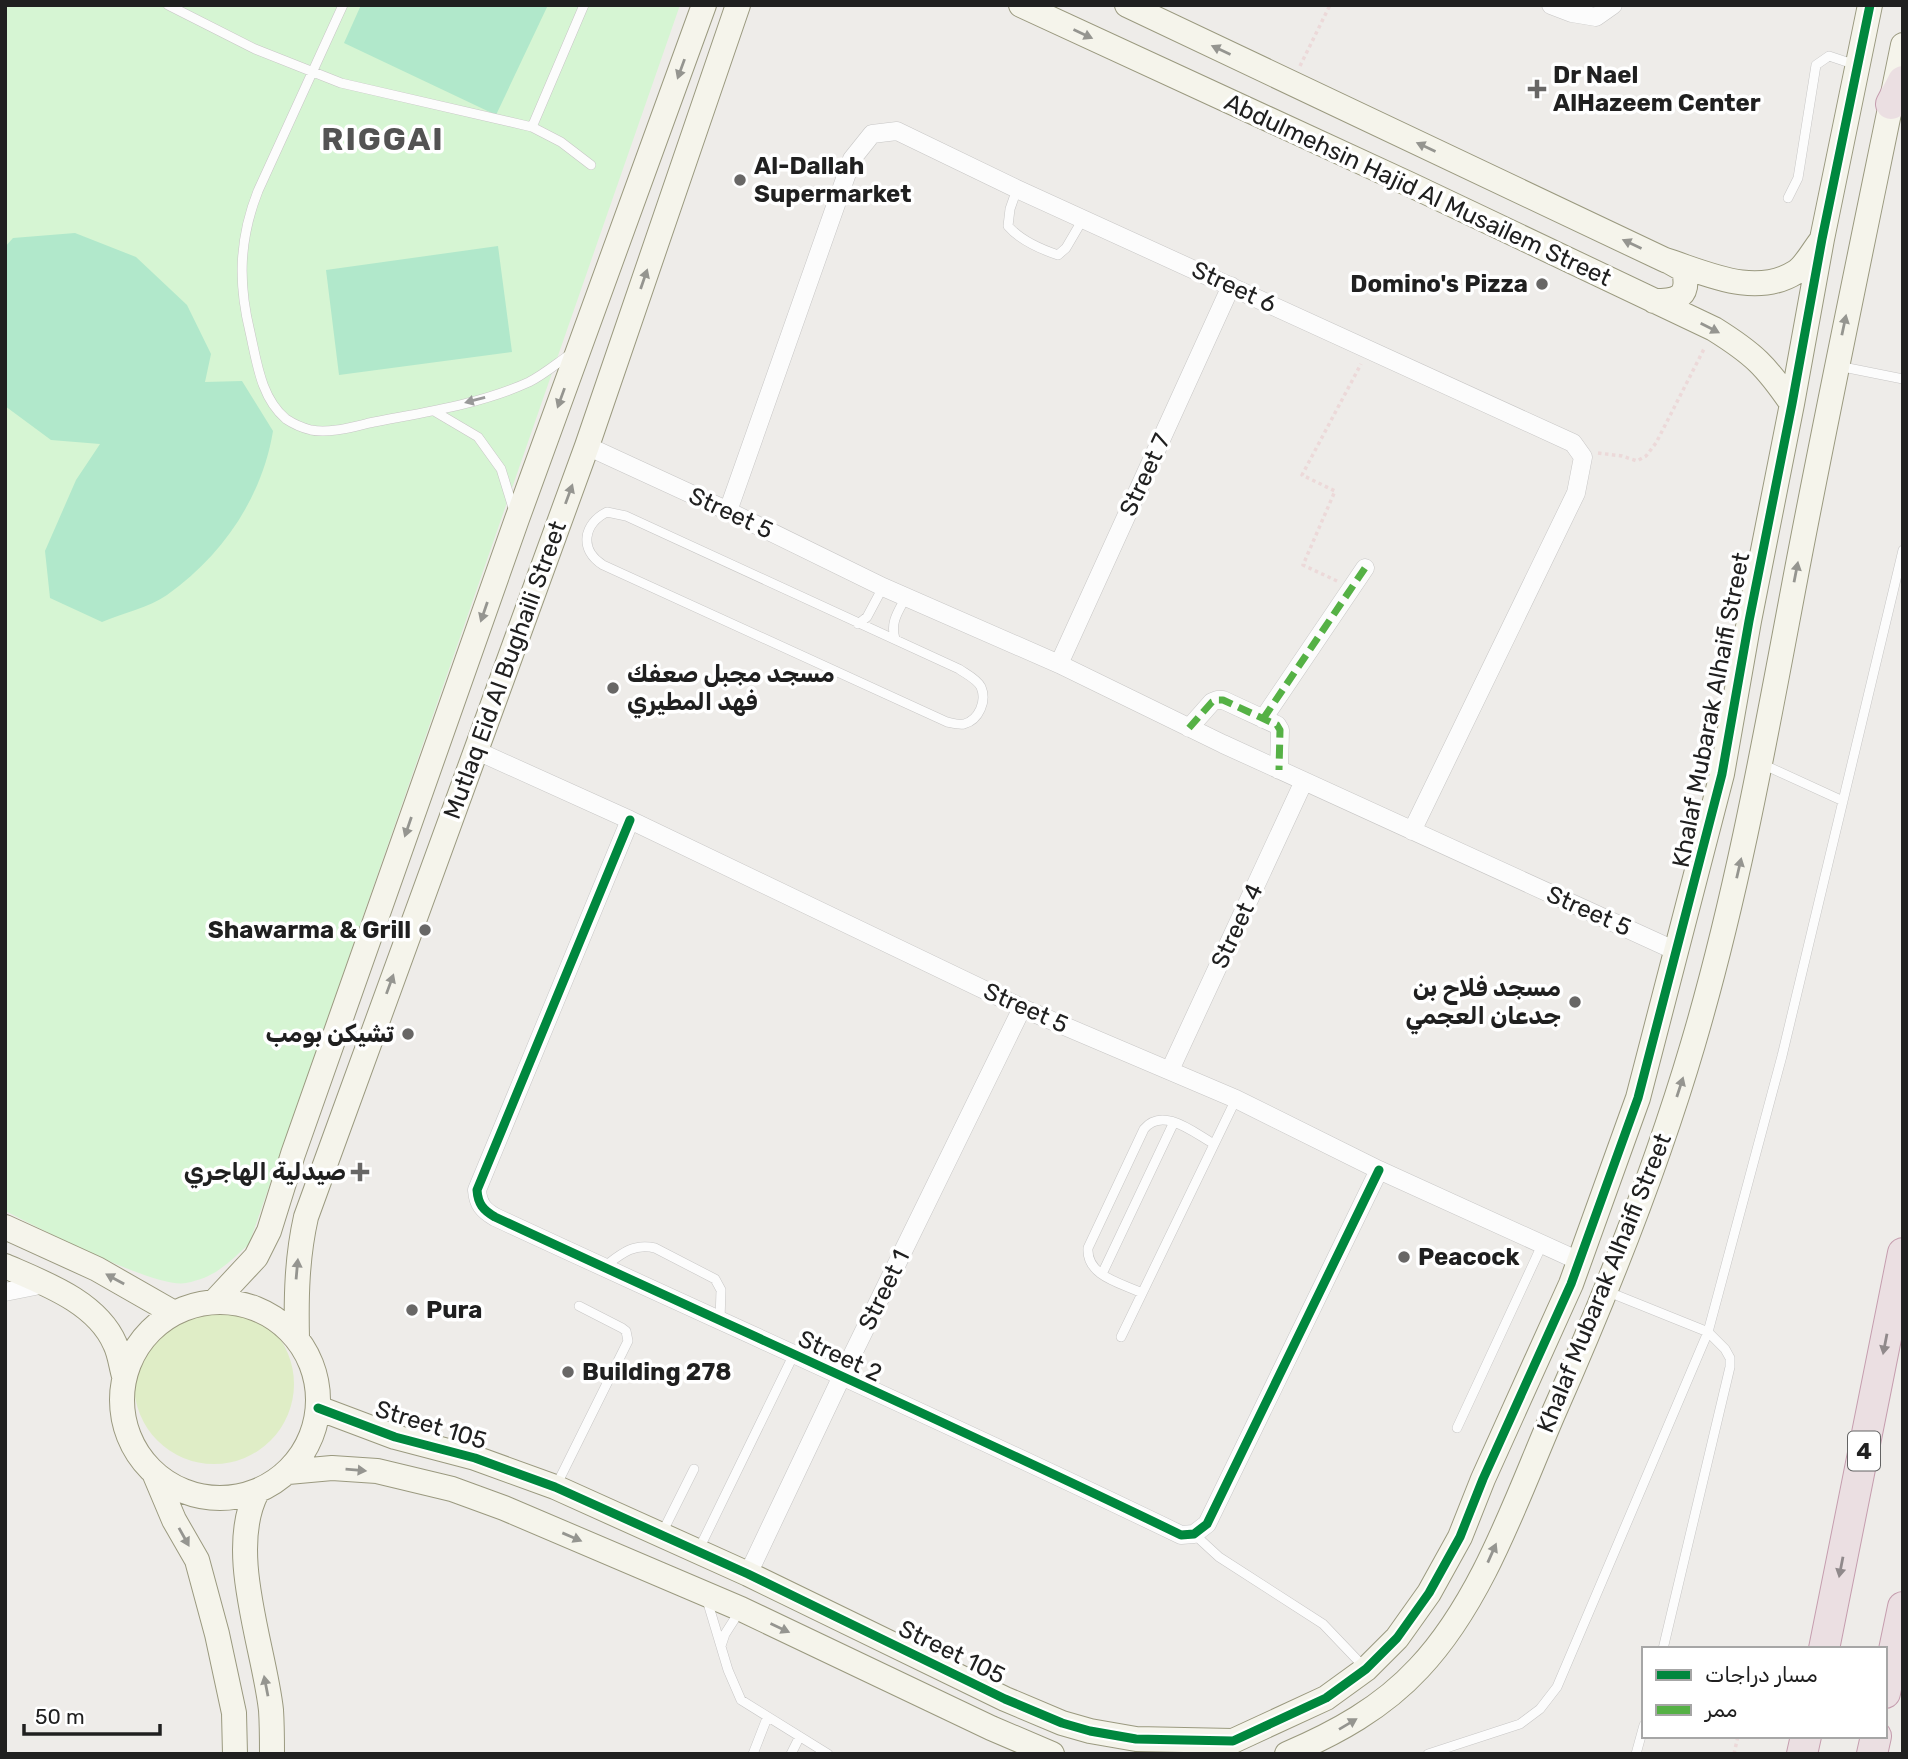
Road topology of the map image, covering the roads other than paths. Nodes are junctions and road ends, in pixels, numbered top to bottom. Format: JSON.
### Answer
{"nodes":[{"id":1,"x":167,"y":5,"type":"edge"},
{"id":2,"x":343,"y":5,"type":"edge"},
{"id":3,"x":583,"y":5,"type":"edge"},
{"id":4,"x":705,"y":5,"type":"edge"},
{"id":5,"x":738,"y":5,"type":"edge"},
{"id":6,"x":1021,"y":5,"type":"edge"},
{"id":7,"x":1126,"y":5,"type":"edge"},
{"id":8,"x":1551,"y":5,"type":"edge"},
{"id":9,"x":1613,"y":5,"type":"edge"},
{"id":10,"x":1870,"y":5,"type":"edge"},
{"id":11,"x":1903,"y":45,"type":"edge"},
{"id":12,"x":1858,"y":65,"type":"junction"},
{"id":13,"x":314,"y":73,"type":"junction"},
{"id":14,"x":1897,"y":92,"type":"edge"},
{"id":15,"x":532,"y":127,"type":"junction"},
{"id":16,"x":591,"y":165,"type":"dead end"},
{"id":17,"x":1017,"y":189,"type":"junction"},
{"id":18,"x":1788,"y":198,"type":"dead end"},
{"id":19,"x":1083,"y":219,"type":"junction"},
{"id":20,"x":1822,"y":239,"type":"junction"},
{"id":21,"x":1665,"y":260,"type":"junction"},
{"id":22,"x":1231,"y":286,"type":"junction"},
{"id":23,"x":1654,"y":301,"type":"junction"},
{"id":24,"x":579,"y":348,"type":"junction"},
{"id":25,"x":1836,"y":366,"type":"junction"},
{"id":26,"x":1903,"y":379,"type":"edge"},
{"id":27,"x":1792,"y":404,"type":"junction"},
{"id":28,"x":434,"y":411,"type":"junction"},
{"id":29,"x":587,"y":446,"type":"junction"},
{"id":30,"x":728,"y":511,"type":"junction"},
{"id":31,"x":517,"y":519,"type":"junction"},
{"id":32,"x":1903,"y":550,"type":"edge"},
{"id":33,"x":1365,"y":568,"type":"dead end"},
{"id":34,"x":883,"y":587,"type":"junction"},
{"id":35,"x":906,"y":597,"type":"junction"},
{"id":36,"x":1749,"y":621,"type":"junction"},
{"id":37,"x":1787,"y":623,"type":"junction"},
{"id":38,"x":858,"y":624,"type":"junction"},
{"id":39,"x":895,"y":639,"type":"junction"},
{"id":40,"x":1059,"y":664,"type":"junction"},
{"id":41,"x":1739,"y":675,"type":"junction"},
{"id":42,"x":1776,"y":677,"type":"junction"},
{"id":43,"x":1263,"y":719,"type":"junction"},
{"id":44,"x":1189,"y":728,"type":"junction"},
{"id":45,"x":475,"y":750,"type":"junction"},
{"id":46,"x":1760,"y":763,"type":"junction"},
{"id":47,"x":1279,"y":770,"type":"junction"},
{"id":48,"x":1304,"y":781,"type":"junction"},
{"id":49,"x":1843,"y":801,"type":"junction"},
{"id":50,"x":631,"y":820,"type":"junction"},
{"id":51,"x":1412,"y":831,"type":"junction"},
{"id":52,"x":1676,"y":951,"type":"junction"},
{"id":53,"x":1022,"y":1008,"type":"junction"},
{"id":54,"x":1170,"y":1070,"type":"junction"},
{"id":55,"x":1236,"y":1099,"type":"junction"},
{"id":56,"x":1174,"y":1122,"type":"junction"},
{"id":57,"x":1214,"y":1144,"type":"junction"},
{"id":58,"x":1379,"y":1170,"type":"junction"},
{"id":59,"x":5,"y":1227,"type":"edge"},
{"id":60,"x":1542,"y":1245,"type":"junction"},
{"id":61,"x":1903,"y":1252,"type":"edge"},
{"id":62,"x":1580,"y":1261,"type":"junction"},
{"id":63,"x":5,"y":1266,"type":"edge"},
{"id":64,"x":603,"y":1268,"type":"junction"},
{"id":65,"x":1101,"y":1274,"type":"junction"},
{"id":66,"x":45,"y":1284,"type":"junction"},
{"id":67,"x":1606,"y":1291,"type":"junction"},
{"id":68,"x":5,"y":1292,"type":"edge"},
{"id":69,"x":1142,"y":1293,"type":"junction"},
{"id":70,"x":215,"y":1301,"type":"junction"},
{"id":71,"x":579,"y":1306,"type":"dead end"},
{"id":72,"x":174,"y":1313,"type":"junction"},
{"id":73,"x":720,"y":1322,"type":"junction"},
{"id":74,"x":1708,"y":1332,"type":"junction"},
{"id":75,"x":1121,"y":1337,"type":"dead end"},
{"id":76,"x":297,"y":1338,"type":"junction"},
{"id":77,"x":793,"y":1356,"type":"junction"},
{"id":78,"x":124,"y":1376,"type":"junction"},
{"id":79,"x":841,"y":1378,"type":"junction"},
{"id":80,"x":318,"y":1408,"type":"junction"},
{"id":81,"x":1457,"y":1428,"type":"dead end"},
{"id":82,"x":694,"y":1469,"type":"dead end"},
{"id":83,"x":288,"y":1472,"type":"junction"},
{"id":84,"x":155,"y":1475,"type":"junction"},
{"id":85,"x":1483,"y":1479,"type":"junction"},
{"id":86,"x":555,"y":1487,"type":"junction"},
{"id":87,"x":257,"y":1492,"type":"junction"},
{"id":88,"x":1519,"y":1492,"type":"junction"},
{"id":89,"x":1194,"y":1534,"type":"junction"},
{"id":90,"x":661,"y":1535,"type":"junction"},
{"id":91,"x":698,"y":1552,"type":"junction"},
{"id":92,"x":748,"y":1574,"type":"junction"},
{"id":93,"x":706,"y":1595,"type":"junction"},
{"id":94,"x":1903,"y":1607,"type":"edge"},
{"id":95,"x":741,"y":1609,"type":"junction"},
{"id":96,"x":721,"y":1647,"type":"junction"},
{"id":97,"x":1663,"y":1647,"type":"edge"},
{"id":98,"x":1825,"y":1647,"type":"edge"},
{"id":99,"x":1366,"y":1669,"type":"junction"},
{"id":100,"x":1887,"y":1683,"type":"edge"},
{"id":101,"x":1005,"y":1699,"type":"junction"},
{"id":102,"x":767,"y":1718,"type":"junction"},
{"id":103,"x":991,"y":1728,"type":"junction"},
{"id":104,"x":1642,"y":1732,"type":"edge"},
{"id":105,"x":799,"y":1738,"type":"junction"},
{"id":106,"x":235,"y":1754,"type":"edge"},
{"id":107,"x":272,"y":1754,"type":"edge"},
{"id":108,"x":753,"y":1754,"type":"edge"},
{"id":109,"x":791,"y":1754,"type":"edge"},
{"id":110,"x":828,"y":1754,"type":"edge"},
{"id":111,"x":1052,"y":1754,"type":"edge"},
{"id":112,"x":1287,"y":1754,"type":"edge"},
{"id":113,"x":1428,"y":1754,"type":"edge"},
{"id":114,"x":1636,"y":1754,"type":"edge"}],
"edges":[{"from":1,"to":13,"type":"lane"},
{"from":2,"to":13,"type":"lane"},
{"from":3,"to":15,"type":"lane"},
{"from":4,"to":24,"type":"street","name":"Mutlaq Eid Al Bughaili Street","one_way":true},
{"from":29,"to":5,"type":"street","name":"Mutlaq Eid Al Bughaili Street","one_way":true},
{"from":6,"to":23,"type":"street","name":"Abdulmehsin Hajid Al Musailem Street","one_way":true},
{"from":21,"to":7,"type":"street","name":"Abdulmehsin Hajid Al Musailem Street","one_way":true},
{"from":8,"to":9,"type":"street"},
{"from":10,"to":12,"type":"street","name":"Khalaf Mubarak Alhaifi Street"},
{"from":11,"to":14,"type":"street","name":"Khalaf Mubarak Alhaifi Street"},
{"from":12,"to":18,"type":"lane"},
{"from":12,"to":20,"type":"street","name":"Khalaf Mubarak Alhaifi Street"},
{"from":13,"to":15,"type":"lane"},
{"from":13,"to":28,"type":"lane"},
{"from":25,"to":14,"type":"street","name":"Khalaf Mubarak Alhaifi Street","one_way":true},
{"from":15,"to":16,"type":"lane"},
{"from":17,"to":19,"type":"street","name":"Street 6"},
{"from":17,"to":19,"type":"lane"},
{"from":17,"to":30,"type":"street","name":"Street 6"},
{"from":19,"to":22,"type":"street","name":"Street 6"},
{"from":20,"to":21,"type":"street","name":"Abdulmehsin Hajid Al Musailem Street"},
{"from":20,"to":27,"type":"street","name":"Khalaf Mubarak Alhaifi Street"},
{"from":21,"to":23,"type":"street"},
{"from":22,"to":40,"type":"street","name":"Street 7"},
{"from":22,"to":51,"type":"street","name":"Street 6"},
{"from":23,"to":27,"type":"street","name":"Abdulmehsin Hajid Al Musailem Street","one_way":true},
{"from":24,"to":28,"type":"lane","one_way":true},
{"from":24,"to":31,"type":"street","name":"Mutlaq Eid Al Bughaili Street","one_way":true},
{"from":25,"to":26,"type":"lane"},
{"from":37,"to":25,"type":"street","name":"Khalaf Mubarak Alhaifi Street","one_way":true},
{"from":27,"to":36,"type":"street","name":"Khalaf Mubarak Alhaifi Street"},
{"from":28,"to":31,"type":"lane"},
{"from":29,"to":30,"type":"street","name":"Street 5"},
{"from":45,"to":29,"type":"street","name":"Mutlaq Eid Al Bughaili Street","one_way":true},
{"from":30,"to":34,"type":"street","name":"Street 5"},
{"from":31,"to":70,"type":"street","name":"Mutlaq Eid Al Bughaili Street","one_way":true},
{"from":32,"to":49,"type":"lane"},
{"from":33,"to":43,"type":"street"},
{"from":34,"to":35,"type":"street","name":"Street 5"},
{"from":34,"to":38,"type":"lane"},
{"from":35,"to":39,"type":"lane"},
{"from":35,"to":40,"type":"street","name":"Street 5"},
{"from":36,"to":37,"type":"street"},
{"from":36,"to":41,"type":"street","name":"Khalaf Mubarak Alhaifi Street"},
{"from":37,"to":42,"type":"street","name":"Khalaf Mubarak Alhaifi Street"},
{"from":38,"to":39,"type":"lane"},
{"from":38,"to":39,"type":"lane"},
{"from":40,"to":44,"type":"street","name":"Street 5"},
{"from":41,"to":42,"type":"street"},
{"from":41,"to":52,"type":"street","name":"Khalaf Mubarak Alhaifi Street"},
{"from":42,"to":46,"type":"street","name":"Khalaf Mubarak Alhaifi Street"},
{"from":43,"to":44,"type":"street"},
{"from":43,"to":47,"type":"street"},
{"from":44,"to":47,"type":"street","name":"Street 5"},
{"from":45,"to":50,"type":"street","name":"Street 5"},
{"from":76,"to":45,"type":"street","name":"Mutlaq Eid Al Bughaili Street","one_way":true},
{"from":46,"to":49,"type":"lane"},
{"from":67,"to":46,"type":"street","name":"Khalaf Mubarak Alhaifi Street","one_way":true},
{"from":47,"to":48,"type":"street","name":"Street 5"},
{"from":48,"to":51,"type":"street","name":"Street 5"},
{"from":48,"to":54,"type":"street","name":"Street 4"},
{"from":49,"to":74,"type":"lane"},
{"from":50,"to":53,"type":"street","name":"Street 5"},
{"from":50,"to":64,"type":"street","name":"Street 2"},
{"from":51,"to":52,"type":"street","name":"Street 5"},
{"from":52,"to":62,"type":"street","name":"Khalaf Mubarak Alhaifi Street"},
{"from":53,"to":54,"type":"street","name":"Street 5"},
{"from":53,"to":79,"type":"street","name":"Street 1"},
{"from":54,"to":55,"type":"street","name":"Street 5"},
{"from":55,"to":57,"type":"lane"},
{"from":55,"to":58,"type":"street","name":"Street 5"},
{"from":56,"to":57,"type":"lane"},
{"from":56,"to":65,"type":"lane"},
{"from":56,"to":65,"type":"lane"},
{"from":57,"to":69,"type":"lane"},
{"from":58,"to":60,"type":"street","name":"Street 5"},
{"from":58,"to":89,"type":"street"},
{"from":72,"to":59,"type":"street","one_way":true},
{"from":60,"to":62,"type":"street","name":"Street 5"},
{"from":60,"to":81,"type":"lane"},
{"from":61,"to":98,"type":"highway","number":"4","one_way":true},
{"from":62,"to":85,"type":"street","name":"Khalaf Mubarak Alhaifi Street"},
{"from":63,"to":66,"type":"street"},
{"from":64,"to":73,"type":"street","name":"Street 2"},
{"from":64,"to":73,"type":"lane"},
{"from":65,"to":69,"type":"lane"},
{"from":66,"to":68,"type":"street"},
{"from":66,"to":78,"type":"street"},
{"from":67,"to":74,"type":"lane"},
{"from":67,"to":88,"type":"street","name":"Khalaf Mubarak Alhaifi Street"},
{"from":69,"to":75,"type":"lane"},
{"from":70,"to":72,"type":"street"},
{"from":70,"to":76,"type":"street"},
{"from":71,"to":86,"type":"lane"},
{"from":72,"to":78,"type":"street"},
{"from":73,"to":77,"type":"street","name":"Street 2"},
{"from":74,"to":97,"type":"lane"},
{"from":74,"to":113,"type":"lane"},
{"from":76,"to":80,"type":"street"},
{"from":77,"to":79,"type":"street","name":"Street 2"},
{"from":77,"to":91,"type":"lane"},
{"from":78,"to":84,"type":"street"},
{"from":79,"to":89,"type":"street","name":"Street 2"},
{"from":79,"to":92,"type":"street","name":"Street 1"},
{"from":80,"to":83,"type":"street"},
{"from":80,"to":86,"type":"street","name":"Street 105"},
{"from":82,"to":90,"type":"lane"},
{"from":83,"to":87,"type":"street"},
{"from":83,"to":93,"type":"street","one_way":true},
{"from":84,"to":87,"type":"street"},
{"from":84,"to":106,"type":"street","one_way":true},
{"from":85,"to":88,"type":"street"},
{"from":85,"to":99,"type":"street","name":"Street 105"},
{"from":86,"to":90,"type":"street","name":"Street 105"},
{"from":107,"to":87,"type":"street","one_way":true},
{"from":112,"to":88,"type":"street","one_way":true},
{"from":89,"to":99,"type":"lane"},
{"from":90,"to":91,"type":"street","name":"Street 105"},
{"from":91,"to":92,"type":"street","name":"Street 105"},
{"from":92,"to":101,"type":"street","name":"Street 105"},
{"from":93,"to":95,"type":"street"},
{"from":93,"to":96,"type":"lane"},
{"from":94,"to":100,"type":"highway"},
{"from":95,"to":96,"type":"lane"},
{"from":95,"to":103,"type":"street","one_way":true},
{"from":96,"to":102,"type":"lane"},
{"from":99,"to":101,"type":"street","name":"Street 105"},
{"from":101,"to":103,"type":"street"},
{"from":102,"to":105,"type":"lane"},
{"from":102,"to":108,"type":"lane"},
{"from":103,"to":111,"type":"street"},
{"from":104,"to":114,"type":"lane"},
{"from":105,"to":109,"type":"lane"},
{"from":105,"to":110,"type":"lane"}]}
